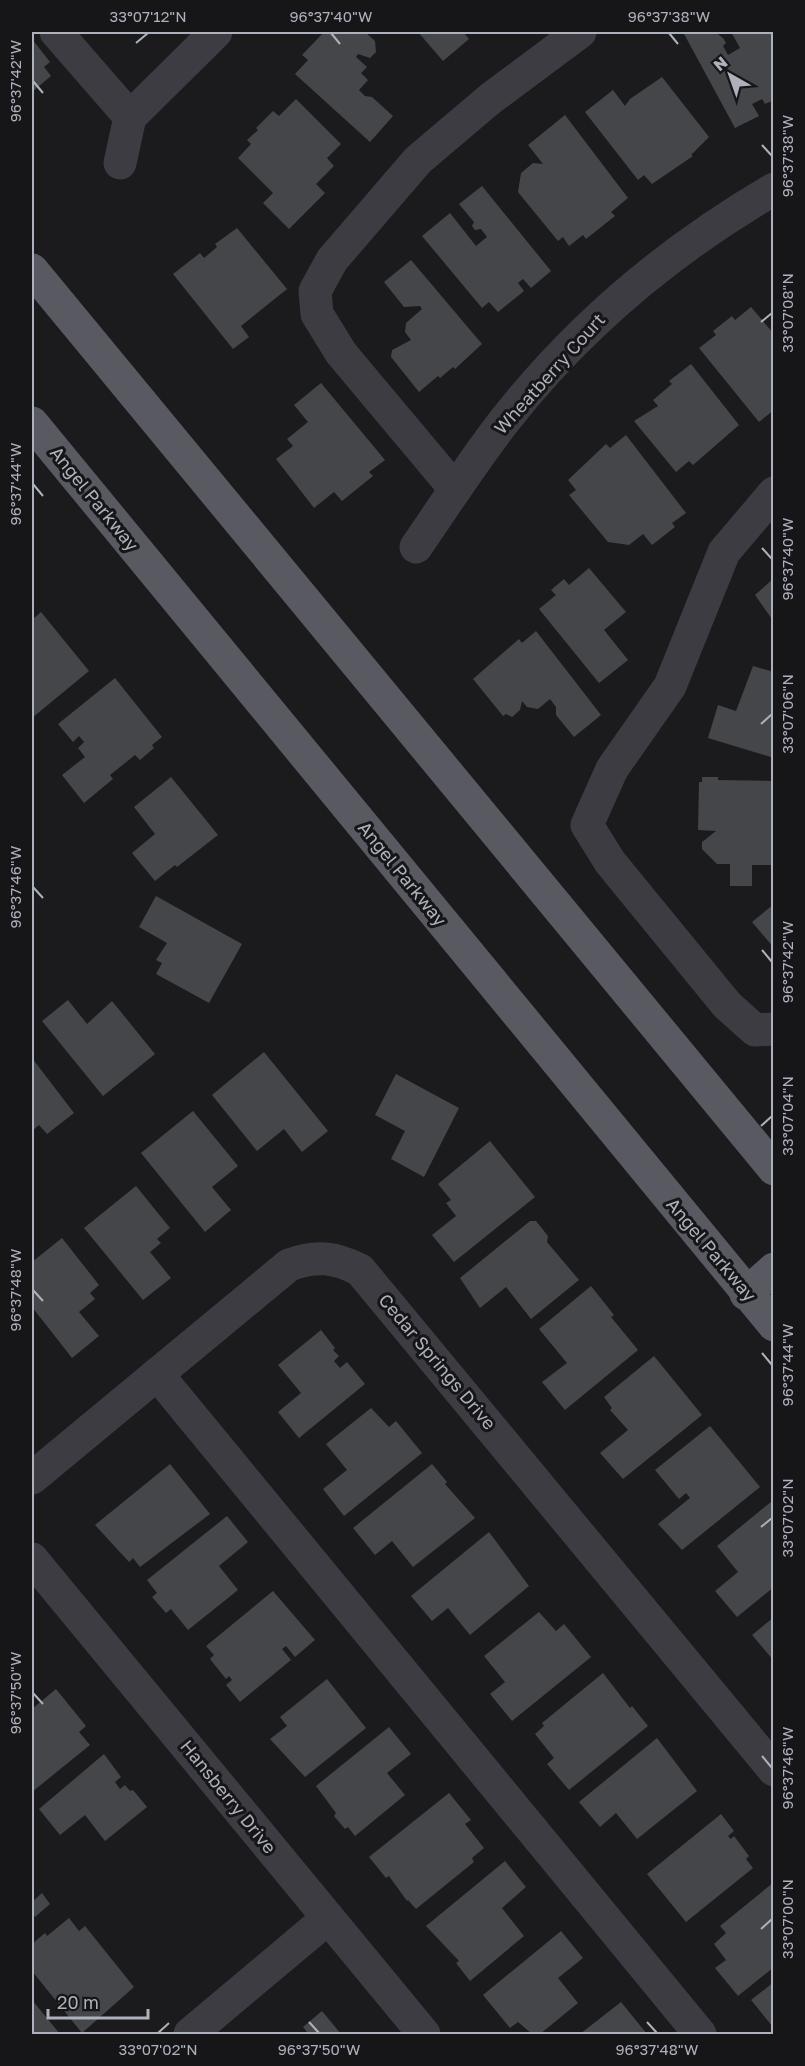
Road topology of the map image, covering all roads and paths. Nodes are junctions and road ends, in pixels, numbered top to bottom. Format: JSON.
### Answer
{"nodes":[{"id":1,"x":56,"y":32,"type":"edge"},
{"id":2,"x":216,"y":32,"type":"edge"},
{"id":3,"x":580,"y":32,"type":"edge"},
{"id":4,"x":130,"y":117,"type":"junction"},
{"id":5,"x":120,"y":163,"type":"dead end"},
{"id":6,"x":774,"y":189,"type":"edge"},
{"id":7,"x":32,"y":270,"type":"edge"},
{"id":8,"x":32,"y":423,"type":"edge"},
{"id":9,"x":455,"y":489,"type":"junction"},
{"id":10,"x":774,"y":492,"type":"edge"},
{"id":11,"x":416,"y":547,"type":"dead end"},
{"id":12,"x":774,"y":1029,"type":"edge"},
{"id":13,"x":774,"y":1169,"type":"edge"},
{"id":14,"x":774,"y":1269,"type":"edge"},
{"id":15,"x":746,"y":1294,"type":"junction"},
{"id":16,"x":774,"y":1325,"type":"edge"},
{"id":17,"x":157,"y":1374,"type":"junction"},
{"id":18,"x":32,"y":1478,"type":"edge"},
{"id":19,"x":32,"y":1559,"type":"edge"},
{"id":20,"x":774,"y":1770,"type":"edge"},
{"id":21,"x":328,"y":1918,"type":"junction"},
{"id":22,"x":190,"y":2034,"type":"edge"},
{"id":23,"x":424,"y":2034,"type":"edge"},
{"id":24,"x":700,"y":2034,"type":"edge"}],
"edges":[{"from":1,"to":4,"type":"street"},
{"from":2,"to":4,"type":"street"},
{"from":3,"to":9,"type":"street"},
{"from":4,"to":5,"type":"street"},
{"from":6,"to":9,"type":"street","name":"Wheatberry Court"},
{"from":7,"to":13,"type":"main road"},
{"from":8,"to":15,"type":"main road","name":"Angel Parkway"},
{"from":9,"to":11,"type":"street","name":"Wheatberry Court"},
{"from":10,"to":12,"type":"street"},
{"from":14,"to":15,"type":"main road"},
{"from":15,"to":16,"type":"main road","name":"Angel Parkway"},
{"from":17,"to":18,"type":"street","name":"Cedar Springs Drive"},
{"from":17,"to":20,"type":"street","name":"Cedar Springs Drive"},
{"from":17,"to":24,"type":"street"},
{"from":19,"to":21,"type":"street","name":"Hansberry Drive"},
{"from":21,"to":22,"type":"street"},
{"from":21,"to":23,"type":"street","name":"Hansberry Drive"}]}
